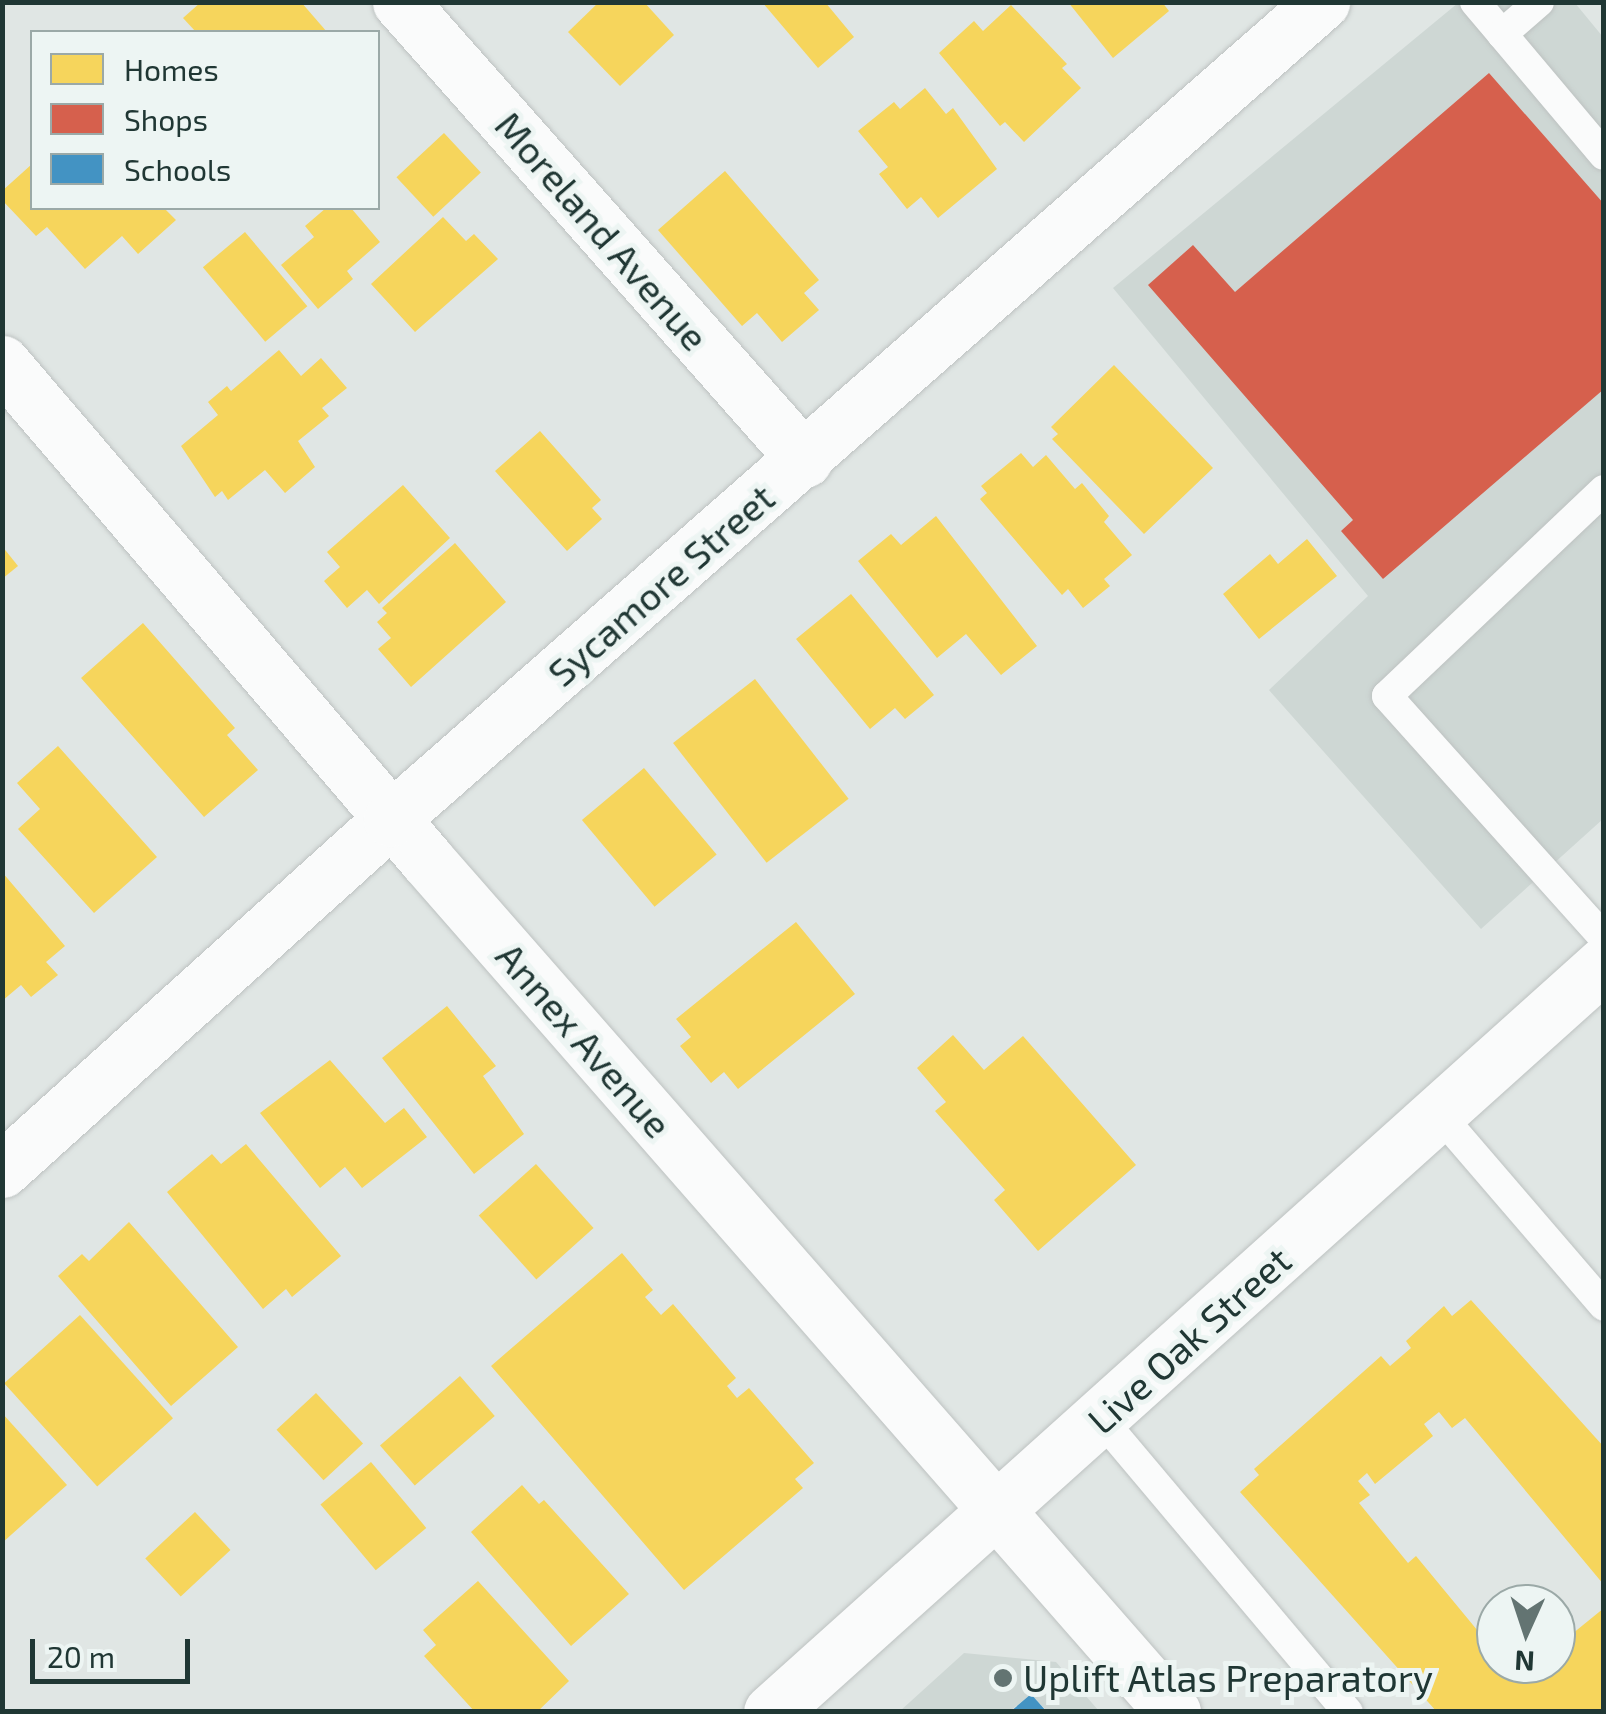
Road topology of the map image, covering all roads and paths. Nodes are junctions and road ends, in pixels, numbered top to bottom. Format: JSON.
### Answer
{"nodes":[{"id":1,"x":400,"y":2,"type":"edge"},
{"id":2,"x":1322,"y":2,"type":"edge"},
{"id":3,"x":1475,"y":2,"type":"edge"},
{"id":4,"x":1539,"y":2,"type":"edge"},
{"id":5,"x":1502,"y":34,"type":"junction"},
{"id":6,"x":1604,"y":156,"type":"edge"},
{"id":7,"x":2,"y":363,"type":"edge"},
{"id":8,"x":805,"y":460,"type":"junction"},
{"id":9,"x":1604,"y":490,"type":"edge"},
{"id":10,"x":391,"y":819,"type":"junction"},
{"id":11,"x":1604,"y":938,"type":"edge"},
{"id":12,"x":1604,"y":964,"type":"edge"},
{"id":13,"x":1439,"y":1114,"type":"junction"},
{"id":14,"x":2,"y":1170,"type":"edge"},
{"id":15,"x":1604,"y":1306,"type":"edge"},
{"id":16,"x":1102,"y":1419,"type":"junction"},
{"id":17,"x":998,"y":1511,"type":"junction"},
{"id":18,"x":772,"y":1712,"type":"edge"},
{"id":19,"x":1172,"y":1712,"type":"edge"},
{"id":20,"x":1348,"y":1712,"type":"edge"}],
"edges":[{"from":1,"to":8,"type":"street","name":"Moreland Avenue"},
{"from":2,"to":8,"type":"street","name":"Sycamore Street"},
{"from":3,"to":5,"type":"lane"},
{"from":4,"to":5,"type":"lane"},
{"from":5,"to":6,"type":"lane"},
{"from":7,"to":10,"type":"street","name":"Annex Avenue"},
{"from":8,"to":10,"type":"street","name":"Sycamore Street"},
{"from":9,"to":11,"type":"lane"},
{"from":10,"to":14,"type":"street","name":"Sycamore Street"},
{"from":10,"to":17,"type":"street","name":"Annex Avenue"},
{"from":12,"to":13,"type":"street","name":"Live Oak Street"},
{"from":13,"to":15,"type":"lane"},
{"from":13,"to":16,"type":"street","name":"Live Oak Street"},
{"from":16,"to":17,"type":"street","name":"Live Oak Street"},
{"from":16,"to":20,"type":"lane"},
{"from":17,"to":18,"type":"street","name":"Live Oak Street"},
{"from":17,"to":19,"type":"street","name":"Annex Avenue"}]}
